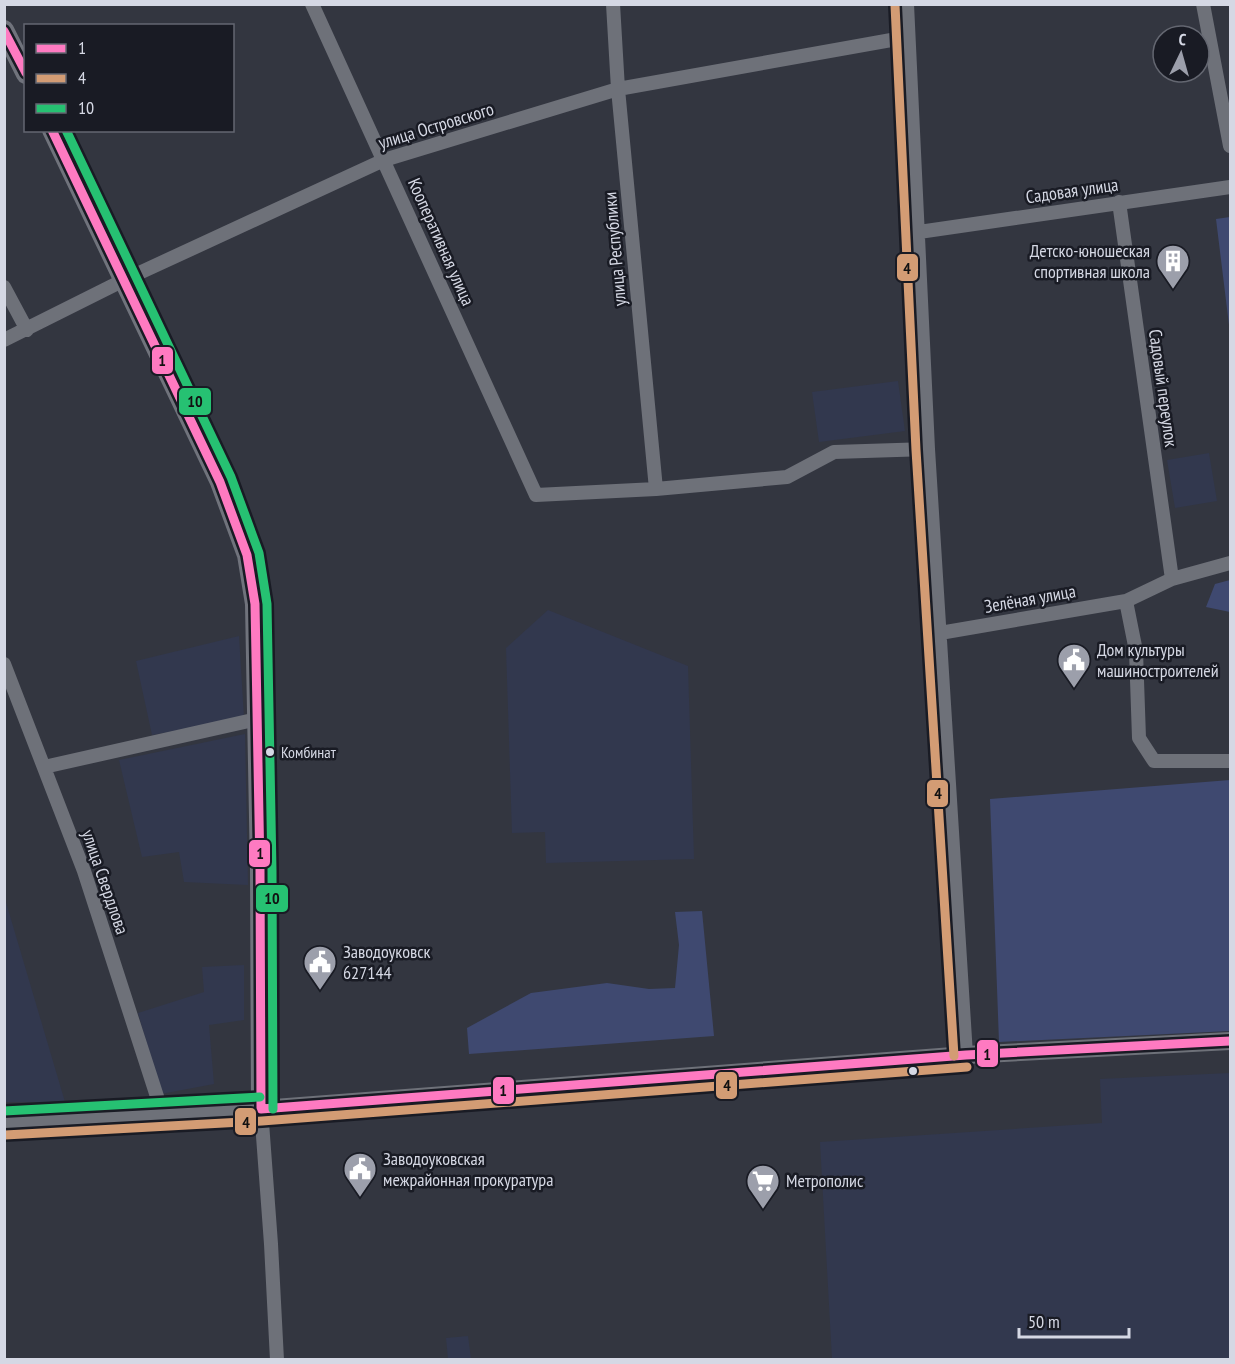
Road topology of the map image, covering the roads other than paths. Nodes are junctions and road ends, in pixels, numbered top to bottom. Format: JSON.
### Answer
{"nodes":[{"id":1,"x":312,"y":4,"type":"edge"},
{"id":2,"x":613,"y":4,"type":"edge"},
{"id":3,"x":907,"y":4,"type":"edge"},
{"id":4,"x":1203,"y":4,"type":"edge"},
{"id":5,"x":4,"y":30,"type":"edge"},
{"id":6,"x":908,"y":37,"type":"junction"},
{"id":7,"x":24,"y":70,"type":"edge"},
{"id":8,"x":618,"y":89,"type":"junction"},
{"id":9,"x":53,"y":132,"type":"edge"},
{"id":10,"x":1230,"y":146,"type":"edge"},
{"id":11,"x":384,"y":160,"type":"junction"},
{"id":12,"x":1230,"y":187,"type":"edge"},
{"id":13,"x":1119,"y":202,"type":"junction"},
{"id":14,"x":919,"y":232,"type":"junction"},
{"id":15,"x":124,"y":280,"type":"junction"},
{"id":16,"x":4,"y":287,"type":"edge"},
{"id":17,"x":27,"y":330,"type":"junction"},
{"id":18,"x":4,"y":340,"type":"edge"},
{"id":19,"x":928,"y":449,"type":"junction"},
{"id":20,"x":656,"y":489,"type":"junction"},
{"id":21,"x":1230,"y":563,"type":"edge"},
{"id":22,"x":1172,"y":579,"type":"junction"},
{"id":23,"x":1126,"y":601,"type":"junction"},
{"id":24,"x":940,"y":633,"type":"junction"},
{"id":25,"x":4,"y":664,"type":"edge"},
{"id":26,"x":257,"y":719,"type":"junction"},
{"id":27,"x":1230,"y":761,"type":"edge"},
{"id":28,"x":44,"y":767,"type":"junction"},
{"id":29,"x":1230,"y":1041,"type":"edge"},
{"id":30,"x":966,"y":1055,"type":"junction"},
{"id":31,"x":261,"y":1109,"type":"junction"},
{"id":32,"x":163,"y":1115,"type":"junction"},
{"id":33,"x":4,"y":1123,"type":"edge"},
{"id":34,"x":277,"y":1359,"type":"edge"}],
"edges":[{"from":1,"to":11,"type":"street","name":"Кооперативная улица"},
{"from":2,"to":8,"type":"street","name":"улица Республики"},
{"from":3,"to":6,"type":"street"},
{"from":4,"to":10,"type":"street"},
{"from":5,"to":7,"type":"main road"},
{"from":6,"to":8,"type":"street","name":"улица Островского"},
{"from":6,"to":14,"type":"street"},
{"from":8,"to":11,"type":"street","name":"улица Островского"},
{"from":8,"to":20,"type":"street","name":"улица Республики"},
{"from":9,"to":15,"type":"main road"},
{"from":11,"to":15,"type":"street","name":"улица Островского"},
{"from":11,"to":20,"type":"street","name":"Кооперативная улица"},
{"from":12,"to":13,"type":"street","name":"Садовая улица"},
{"from":13,"to":14,"type":"street","name":"Садовая улица"},
{"from":13,"to":22,"type":"street","name":"Садовый переулок"},
{"from":14,"to":19,"type":"street"},
{"from":15,"to":17,"type":"street","name":"улица Островского"},
{"from":15,"to":26,"type":"main road"},
{"from":16,"to":17,"type":"street"},
{"from":17,"to":18,"type":"street","name":"улица Островского"},
{"from":19,"to":20,"type":"street"},
{"from":19,"to":24,"type":"street"},
{"from":21,"to":22,"type":"street","name":"Зелёная улица"},
{"from":22,"to":23,"type":"street","name":"Зелёная улица"},
{"from":23,"to":24,"type":"street","name":"Зелёная улица"},
{"from":23,"to":27,"type":"street"},
{"from":24,"to":30,"type":"street"},
{"from":25,"to":28,"type":"street","name":"улица Свердлова"},
{"from":26,"to":28,"type":"street"},
{"from":26,"to":31,"type":"main road"},
{"from":28,"to":32,"type":"street","name":"улица Свердлова"},
{"from":29,"to":30,"type":"street"},
{"from":30,"to":31,"type":"street"},
{"from":31,"to":32,"type":"street"},
{"from":31,"to":34,"type":"street"},
{"from":32,"to":33,"type":"street"}]}
